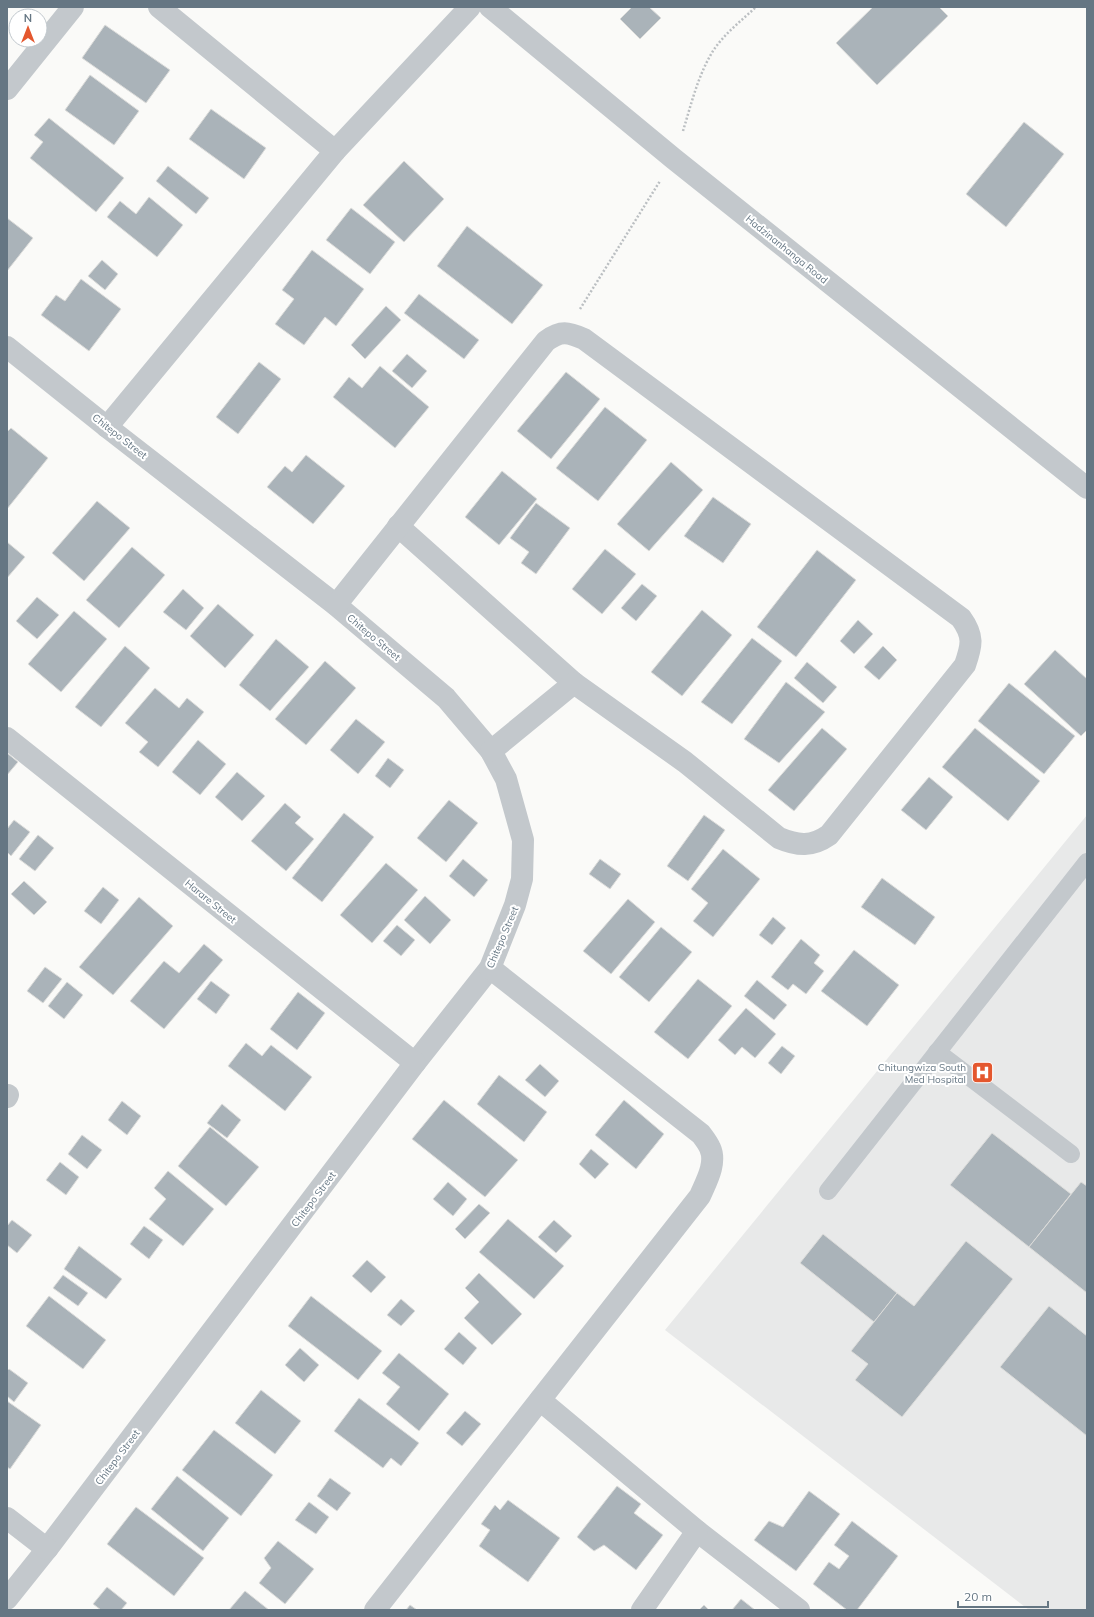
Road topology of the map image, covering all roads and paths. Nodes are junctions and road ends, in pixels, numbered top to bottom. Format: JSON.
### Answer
{"nodes":[{"id":1,"x":73,"y":7,"type":"edge"},
{"id":2,"x":159,"y":7,"type":"edge"},
{"id":3,"x":470,"y":7,"type":"edge"},
{"id":4,"x":490,"y":7,"type":"edge"},
{"id":5,"x":7,"y":89,"type":"edge"},
{"id":6,"x":335,"y":151,"type":"junction"},
{"id":7,"x":7,"y":347,"type":"edge"},
{"id":8,"x":107,"y":427,"type":"junction"},
{"id":9,"x":1087,"y":488,"type":"edge"},
{"id":10,"x":398,"y":526,"type":"junction"},
{"id":11,"x":336,"y":605,"type":"junction"},
{"id":12,"x":574,"y":683,"type":"junction"},
{"id":13,"x":7,"y":738,"type":"edge"},
{"id":14,"x":491,"y":751,"type":"junction"},
{"id":15,"x":1087,"y":862,"type":"edge"},
{"id":16,"x":490,"y":968,"type":"junction"},
{"id":17,"x":937,"y":1052,"type":"junction"},
{"id":18,"x":415,"y":1063,"type":"junction"},
{"id":19,"x":1071,"y":1154,"type":"dead end"},
{"id":20,"x":828,"y":1191,"type":"dead end"},
{"id":21,"x":540,"y":1400,"type":"junction"},
{"id":22,"x":7,"y":1518,"type":"edge"},
{"id":23,"x":697,"y":1532,"type":"junction"},
{"id":24,"x":47,"y":1550,"type":"junction"},
{"id":25,"x":7,"y":1599,"type":"edge"},
{"id":26,"x":375,"y":1610,"type":"edge"},
{"id":27,"x":642,"y":1610,"type":"edge"},
{"id":28,"x":798,"y":1610,"type":"edge"}],
"edges":[{"from":1,"to":5,"type":"street"},
{"from":2,"to":6,"type":"street"},
{"from":3,"to":6,"type":"street"},
{"from":4,"to":9,"type":"street","name":"Hadzinanhanga Road"},
{"from":6,"to":8,"type":"street"},
{"from":7,"to":8,"type":"street","name":"Chitepo Street"},
{"from":8,"to":11,"type":"street","name":"Chitepo Street"},
{"from":10,"to":11,"type":"street"},
{"from":10,"to":12,"type":"street"},
{"from":10,"to":12,"type":"street"},
{"from":11,"to":14,"type":"street","name":"Chitepo Street"},
{"from":12,"to":14,"type":"street"},
{"from":13,"to":18,"type":"street","name":"Harare Street"},
{"from":14,"to":16,"type":"street","name":"Chitepo Street"},
{"from":15,"to":17,"type":"lane"},
{"from":16,"to":18,"type":"street","name":"Chitepo Street"},
{"from":16,"to":21,"type":"street"},
{"from":17,"to":19,"type":"lane"},
{"from":17,"to":20,"type":"lane"},
{"from":18,"to":24,"type":"street","name":"Chitepo Street"},
{"from":21,"to":23,"type":"street"},
{"from":21,"to":26,"type":"street"},
{"from":22,"to":24,"type":"street"},
{"from":23,"to":27,"type":"street"},
{"from":23,"to":28,"type":"street"},
{"from":24,"to":25,"type":"street","name":"Chitepo Street"}]}
